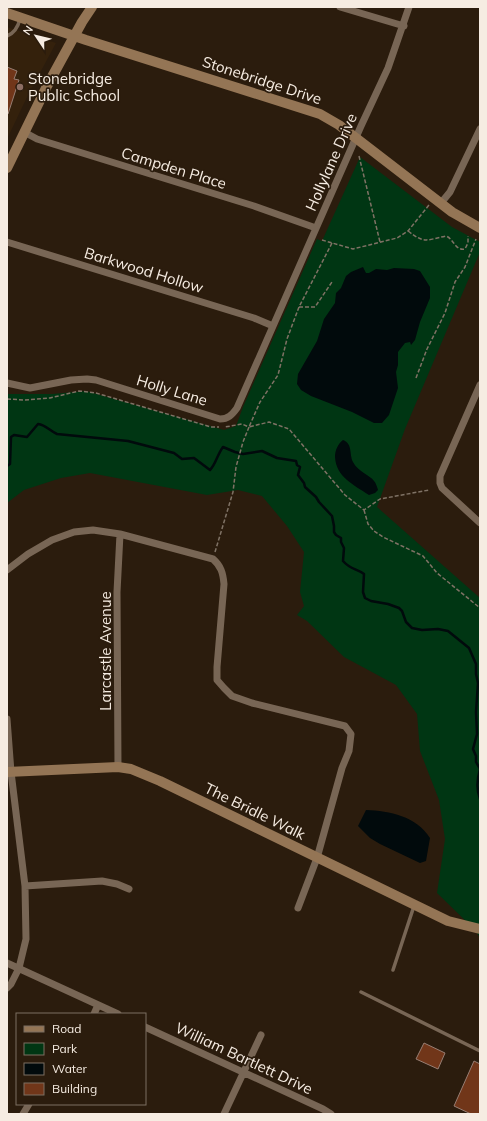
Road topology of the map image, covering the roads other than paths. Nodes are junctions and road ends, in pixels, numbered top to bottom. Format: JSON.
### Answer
{"nodes":[{"id":1,"x":92,"y":7,"type":"edge"},
{"id":2,"x":340,"y":7,"type":"edge"},
{"id":3,"x":409,"y":7,"type":"edge"},
{"id":4,"x":7,"y":13,"type":"edge"},
{"id":5,"x":21,"y":18,"type":"junction"},
{"id":6,"x":404,"y":26,"type":"junction"},
{"id":7,"x":7,"y":36,"type":"edge"},
{"id":8,"x":74,"y":36,"type":"junction"},
{"id":9,"x":480,"y":129,"type":"edge"},
{"id":10,"x":24,"y":132,"type":"junction"},
{"id":11,"x":356,"y":138,"type":"junction"},
{"id":12,"x":7,"y":168,"type":"edge"},
{"id":13,"x":441,"y":203,"type":"junction"},
{"id":14,"x":316,"y":228,"type":"junction"},
{"id":15,"x":480,"y":228,"type":"edge"},
{"id":16,"x":7,"y":242,"type":"edge"},
{"id":17,"x":273,"y":326,"type":"junction"},
{"id":18,"x":7,"y":383,"type":"edge"},
{"id":19,"x":480,"y":385,"type":"edge"},
{"id":20,"x":480,"y":523,"type":"edge"},
{"id":21,"x":120,"y":534,"type":"junction"},
{"id":22,"x":7,"y":570,"type":"edge"},
{"id":23,"x":7,"y":718,"type":"edge"},
{"id":24,"x":118,"y":767,"type":"junction"},
{"id":25,"x":9,"y":772,"type":"edge"},
{"id":26,"x":317,"y":858,"type":"junction"},
{"id":27,"x":25,"y":886,"type":"junction"},
{"id":28,"x":129,"y":889,"type":"dead end"},
{"id":29,"x":414,"y":905,"type":"junction"},
{"id":30,"x":298,"y":908,"type":"dead end"},
{"id":31,"x":480,"y":929,"type":"edge"},
{"id":32,"x":7,"y":963,"type":"edge"},
{"id":33,"x":19,"y":968,"type":"junction"},
{"id":34,"x":393,"y":970,"type":"dead end"},
{"id":35,"x":7,"y":988,"type":"edge"},
{"id":36,"x":361,"y":992,"type":"dead end"},
{"id":37,"x":98,"y":1005,"type":"junction"},
{"id":38,"x":94,"y":1013,"type":"edge"},
{"id":39,"x":116,"y":1013,"type":"edge"},
{"id":40,"x":146,"y":1027,"type":"edge"},
{"id":41,"x":261,"y":1035,"type":"dead end"},
{"id":42,"x":480,"y":1051,"type":"edge"},
{"id":43,"x":244,"y":1072,"type":"junction"},
{"id":44,"x":28,"y":1105,"type":"edge"},
{"id":45,"x":322,"y":1112,"type":"edge"},
{"id":46,"x":23,"y":1114,"type":"edge"},
{"id":47,"x":224,"y":1114,"type":"edge"},
{"id":48,"x":331,"y":1114,"type":"edge"}],
"edges":[{"from":1,"to":8,"type":"street"},
{"from":2,"to":6,"type":"street"},
{"from":3,"to":6,"type":"street","name":"Hollylane Drive"},
{"from":4,"to":5,"type":"street","name":"Stonebridge Drive"},
{"from":5,"to":7,"type":"lane"},
{"from":5,"to":8,"type":"street","name":"Stonebridge Drive"},
{"from":6,"to":11,"type":"street","name":"Hollylane Drive"},
{"from":8,"to":10,"type":"street"},
{"from":8,"to":11,"type":"street","name":"Stonebridge Drive"},
{"from":9,"to":13,"type":"street"},
{"from":10,"to":12,"type":"street"},
{"from":10,"to":14,"type":"street","name":"Campden Place"},
{"from":11,"to":13,"type":"street","name":"Stonebridge Drive"},
{"from":11,"to":14,"type":"street","name":"Hollylane Drive"},
{"from":13,"to":15,"type":"street","name":"Stonebridge Drive"},
{"from":14,"to":17,"type":"street","name":"Hollylane Drive"},
{"from":16,"to":17,"type":"street","name":"Barkwood Hollow"},
{"from":17,"to":18,"type":"street","name":"Holly Lane"},
{"from":19,"to":20,"type":"street"},
{"from":21,"to":22,"type":"street"},
{"from":21,"to":24,"type":"street","name":"Larcastle Avenue"},
{"from":21,"to":26,"type":"street"},
{"from":23,"to":25,"type":"street"},
{"from":24,"to":25,"type":"street","name":"The Bridle Walk"},
{"from":24,"to":26,"type":"street","name":"The Bridle Walk"},
{"from":25,"to":27,"type":"street"},
{"from":26,"to":29,"type":"street","name":"The Bridle Walk"},
{"from":26,"to":30,"type":"street"},
{"from":27,"to":28,"type":"street"},
{"from":27,"to":33,"type":"street"},
{"from":29,"to":31,"type":"street","name":"The Bridle Walk"},
{"from":29,"to":34,"type":"lane"},
{"from":32,"to":33,"type":"street"},
{"from":33,"to":35,"type":"street"},
{"from":33,"to":37,"type":"street"},
{"from":36,"to":42,"type":"lane"},
{"from":37,"to":38,"type":"street"},
{"from":37,"to":39,"type":"street"},
{"from":40,"to":43,"type":"street","name":"William Bartlett Drive"},
{"from":41,"to":43,"type":"street"},
{"from":43,"to":45,"type":"street","name":"William Bartlett Drive"},
{"from":43,"to":47,"type":"street"},
{"from":44,"to":46,"type":"street"},
{"from":45,"to":48,"type":"street","name":"William Bartlett Drive"}]}
